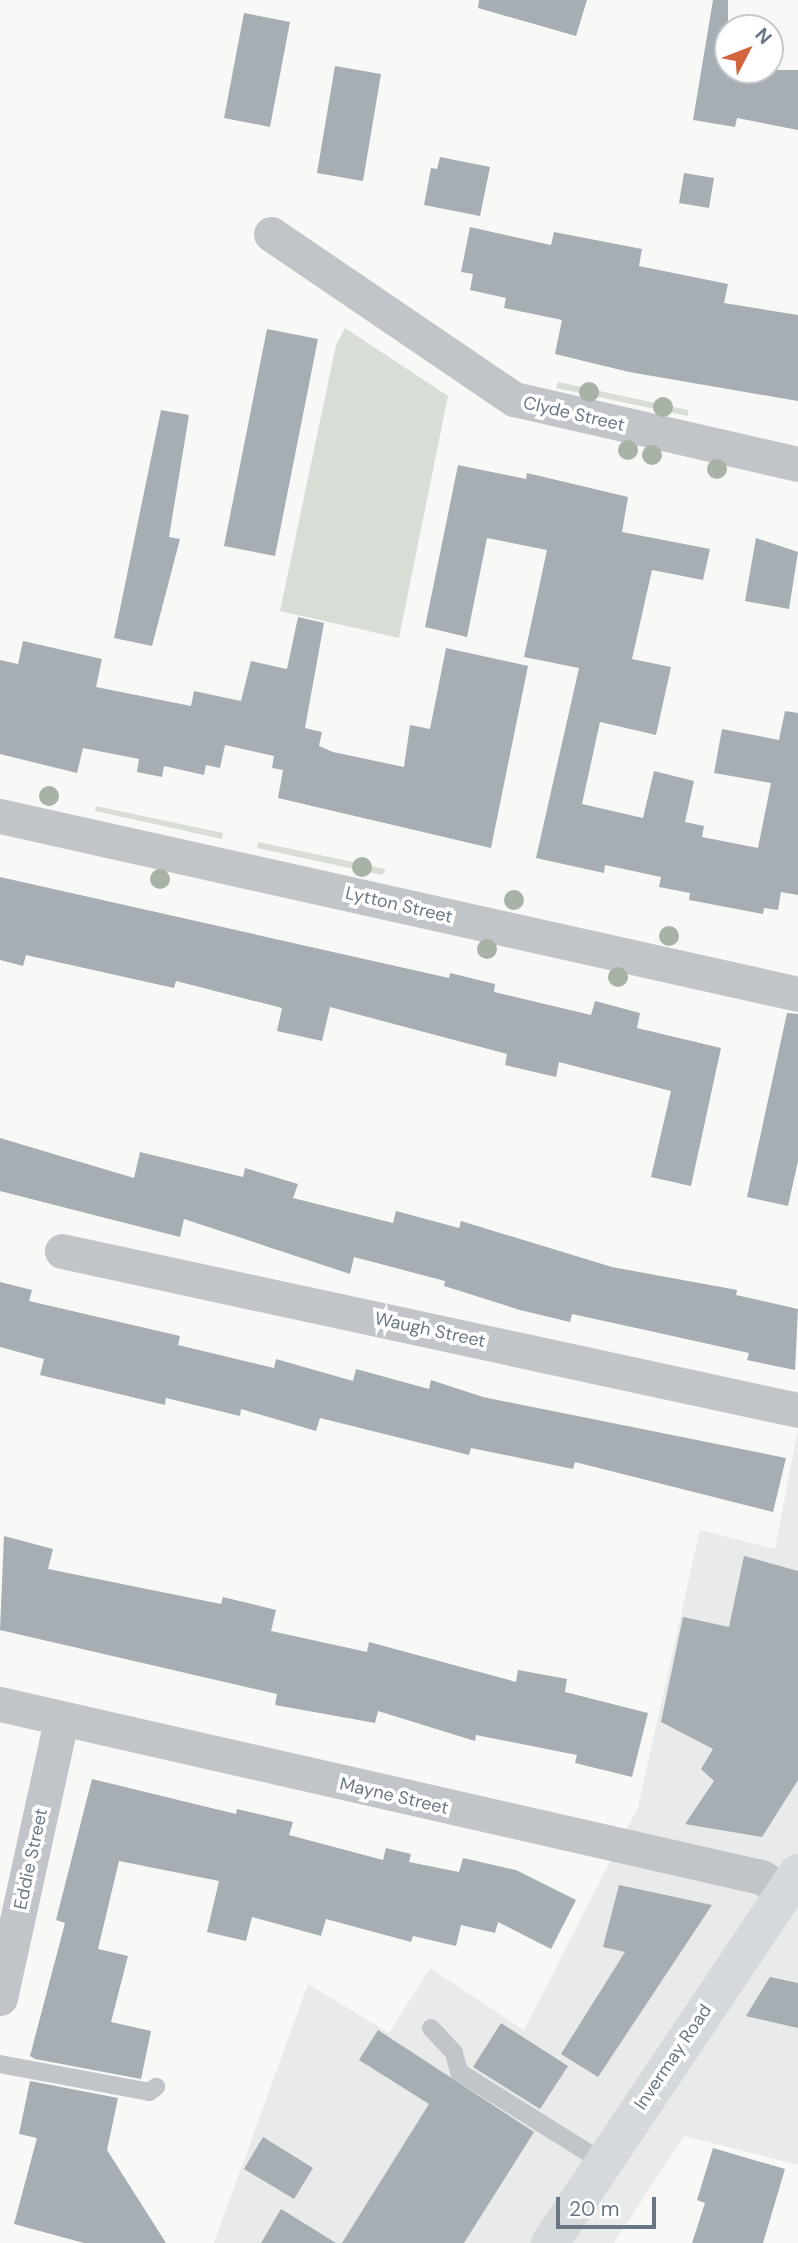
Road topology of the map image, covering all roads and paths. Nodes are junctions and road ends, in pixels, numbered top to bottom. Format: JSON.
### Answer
{"nodes":[{"id":1,"x":271,"y":234,"type":"dead end"},
{"id":2,"x":798,"y":464,"type":"edge"},
{"id":3,"x":0,"y":816,"type":"edge"},
{"id":4,"x":798,"y":994,"type":"edge"},
{"id":5,"x":62,"y":1251,"type":"dead end"},
{"id":6,"x":798,"y":1410,"type":"edge"},
{"id":7,"x":0,"y":1704,"type":"edge"},
{"id":8,"x":61,"y":1720,"type":"junction"},
{"id":9,"x":792,"y":1882,"type":"edge"},
{"id":10,"x":0,"y":1998,"type":"edge"},
{"id":11,"x":431,"y":2028,"type":"dead end"},
{"id":12,"x":0,"y":2064,"type":"edge"},
{"id":13,"x":156,"y":2087,"type":"dead end"},
{"id":14,"x":603,"y":2162,"type":"junction"},
{"id":15,"x":550,"y":2243,"type":"edge"}],
"edges":[{"from":1,"to":2,"type":"street","name":"Clyde Street"},
{"from":3,"to":4,"type":"street","name":"Lytton Street"},
{"from":5,"to":6,"type":"street","name":"Waugh Street"},
{"from":7,"to":8,"type":"street","name":"Mayne Street"},
{"from":8,"to":9,"type":"street","name":"Mayne Street"},
{"from":8,"to":10,"type":"street","name":"Eddie Street"},
{"from":9,"to":14,"type":"main road","name":"Invermay Road"},
{"from":11,"to":14,"type":"lane"},
{"from":12,"to":13,"type":"lane"},
{"from":14,"to":15,"type":"main road","name":"Invermay Road"}]}
